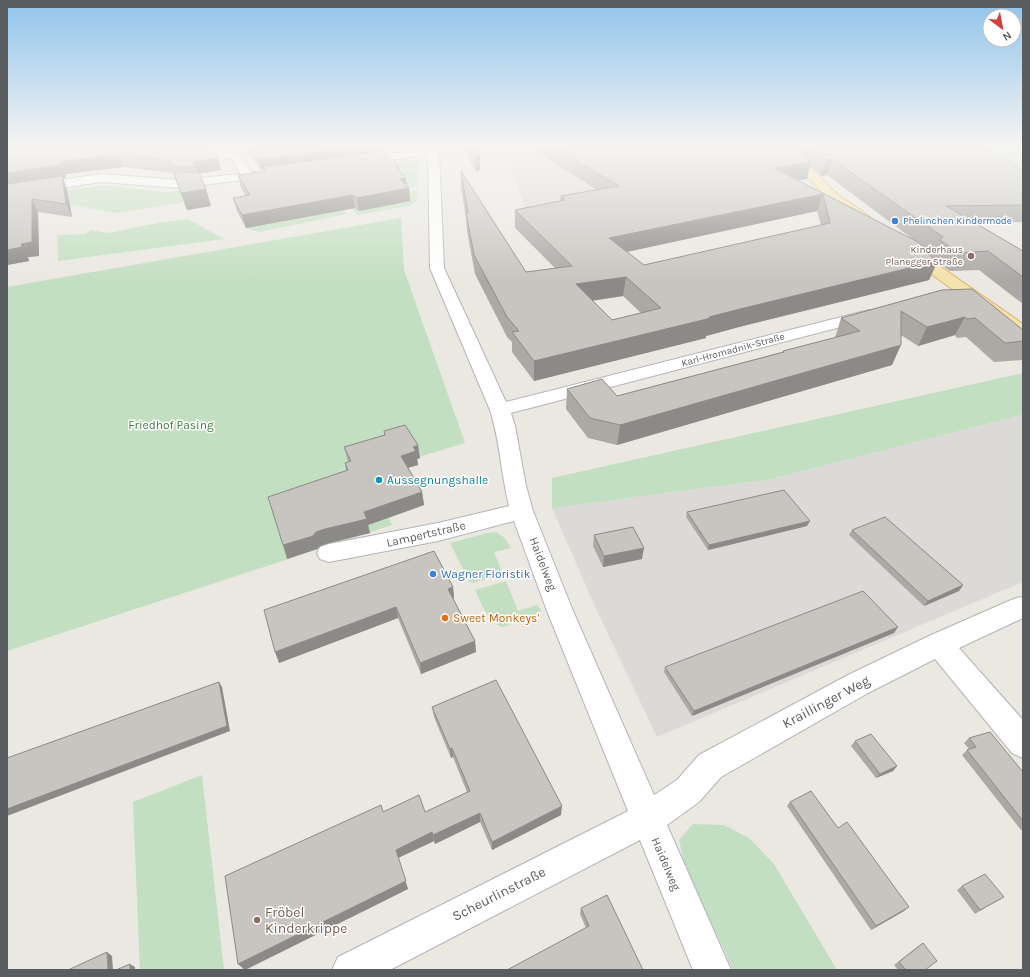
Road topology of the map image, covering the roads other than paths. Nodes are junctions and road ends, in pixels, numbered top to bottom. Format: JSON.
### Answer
{"nodes":[{"id":1,"x":434,"y":191,"type":"edge"},
{"id":2,"x":826,"y":191,"type":"edge"},
{"id":3,"x":877,"y":228,"type":"edge"},
{"id":4,"x":902,"y":246,"type":"edge"},
{"id":5,"x":966,"y":291,"type":"junction"},
{"id":6,"x":944,"y":295,"type":"edge"},
{"id":7,"x":885,"y":310,"type":"edge"},
{"id":8,"x":1023,"y":332,"type":"edge"},
{"id":9,"x":500,"y":410,"type":"junction"},
{"id":10,"x":522,"y":511,"type":"junction"},
{"id":11,"x":329,"y":553,"type":"dead end"},
{"id":12,"x":1020,"y":608,"type":"dead end"},
{"id":13,"x":939,"y":644,"type":"junction"},
{"id":14,"x":1023,"y":743,"type":"edge"},
{"id":15,"x":647,"y":820,"type":"junction"},
{"id":16,"x":352,"y":970,"type":"edge"},
{"id":17,"x":712,"y":970,"type":"edge"}],
"edges":[{"from":1,"to":9,"type":"street","name":"Haidelweg"},
{"from":2,"to":3,"type":"main road"},
{"from":4,"to":5,"type":"main road"},
{"from":5,"to":6,"type":"street"},
{"from":5,"to":8,"type":"main road"},
{"from":7,"to":9,"type":"street","name":"Karl-Hromadnik-Straße"},
{"from":9,"to":10,"type":"street","name":"Haidelweg"},
{"from":10,"to":11,"type":"street","name":"Lampertstraße"},
{"from":10,"to":15,"type":"street","name":"Haidelweg"},
{"from":12,"to":13,"type":"street","name":"Kraillinger Weg"},
{"from":13,"to":14,"type":"street"},
{"from":13,"to":15,"type":"street","name":"Kraillinger Weg"},
{"from":15,"to":16,"type":"street","name":"Scheurlinstraße"},
{"from":15,"to":17,"type":"street","name":"Haidelweg"}]}
